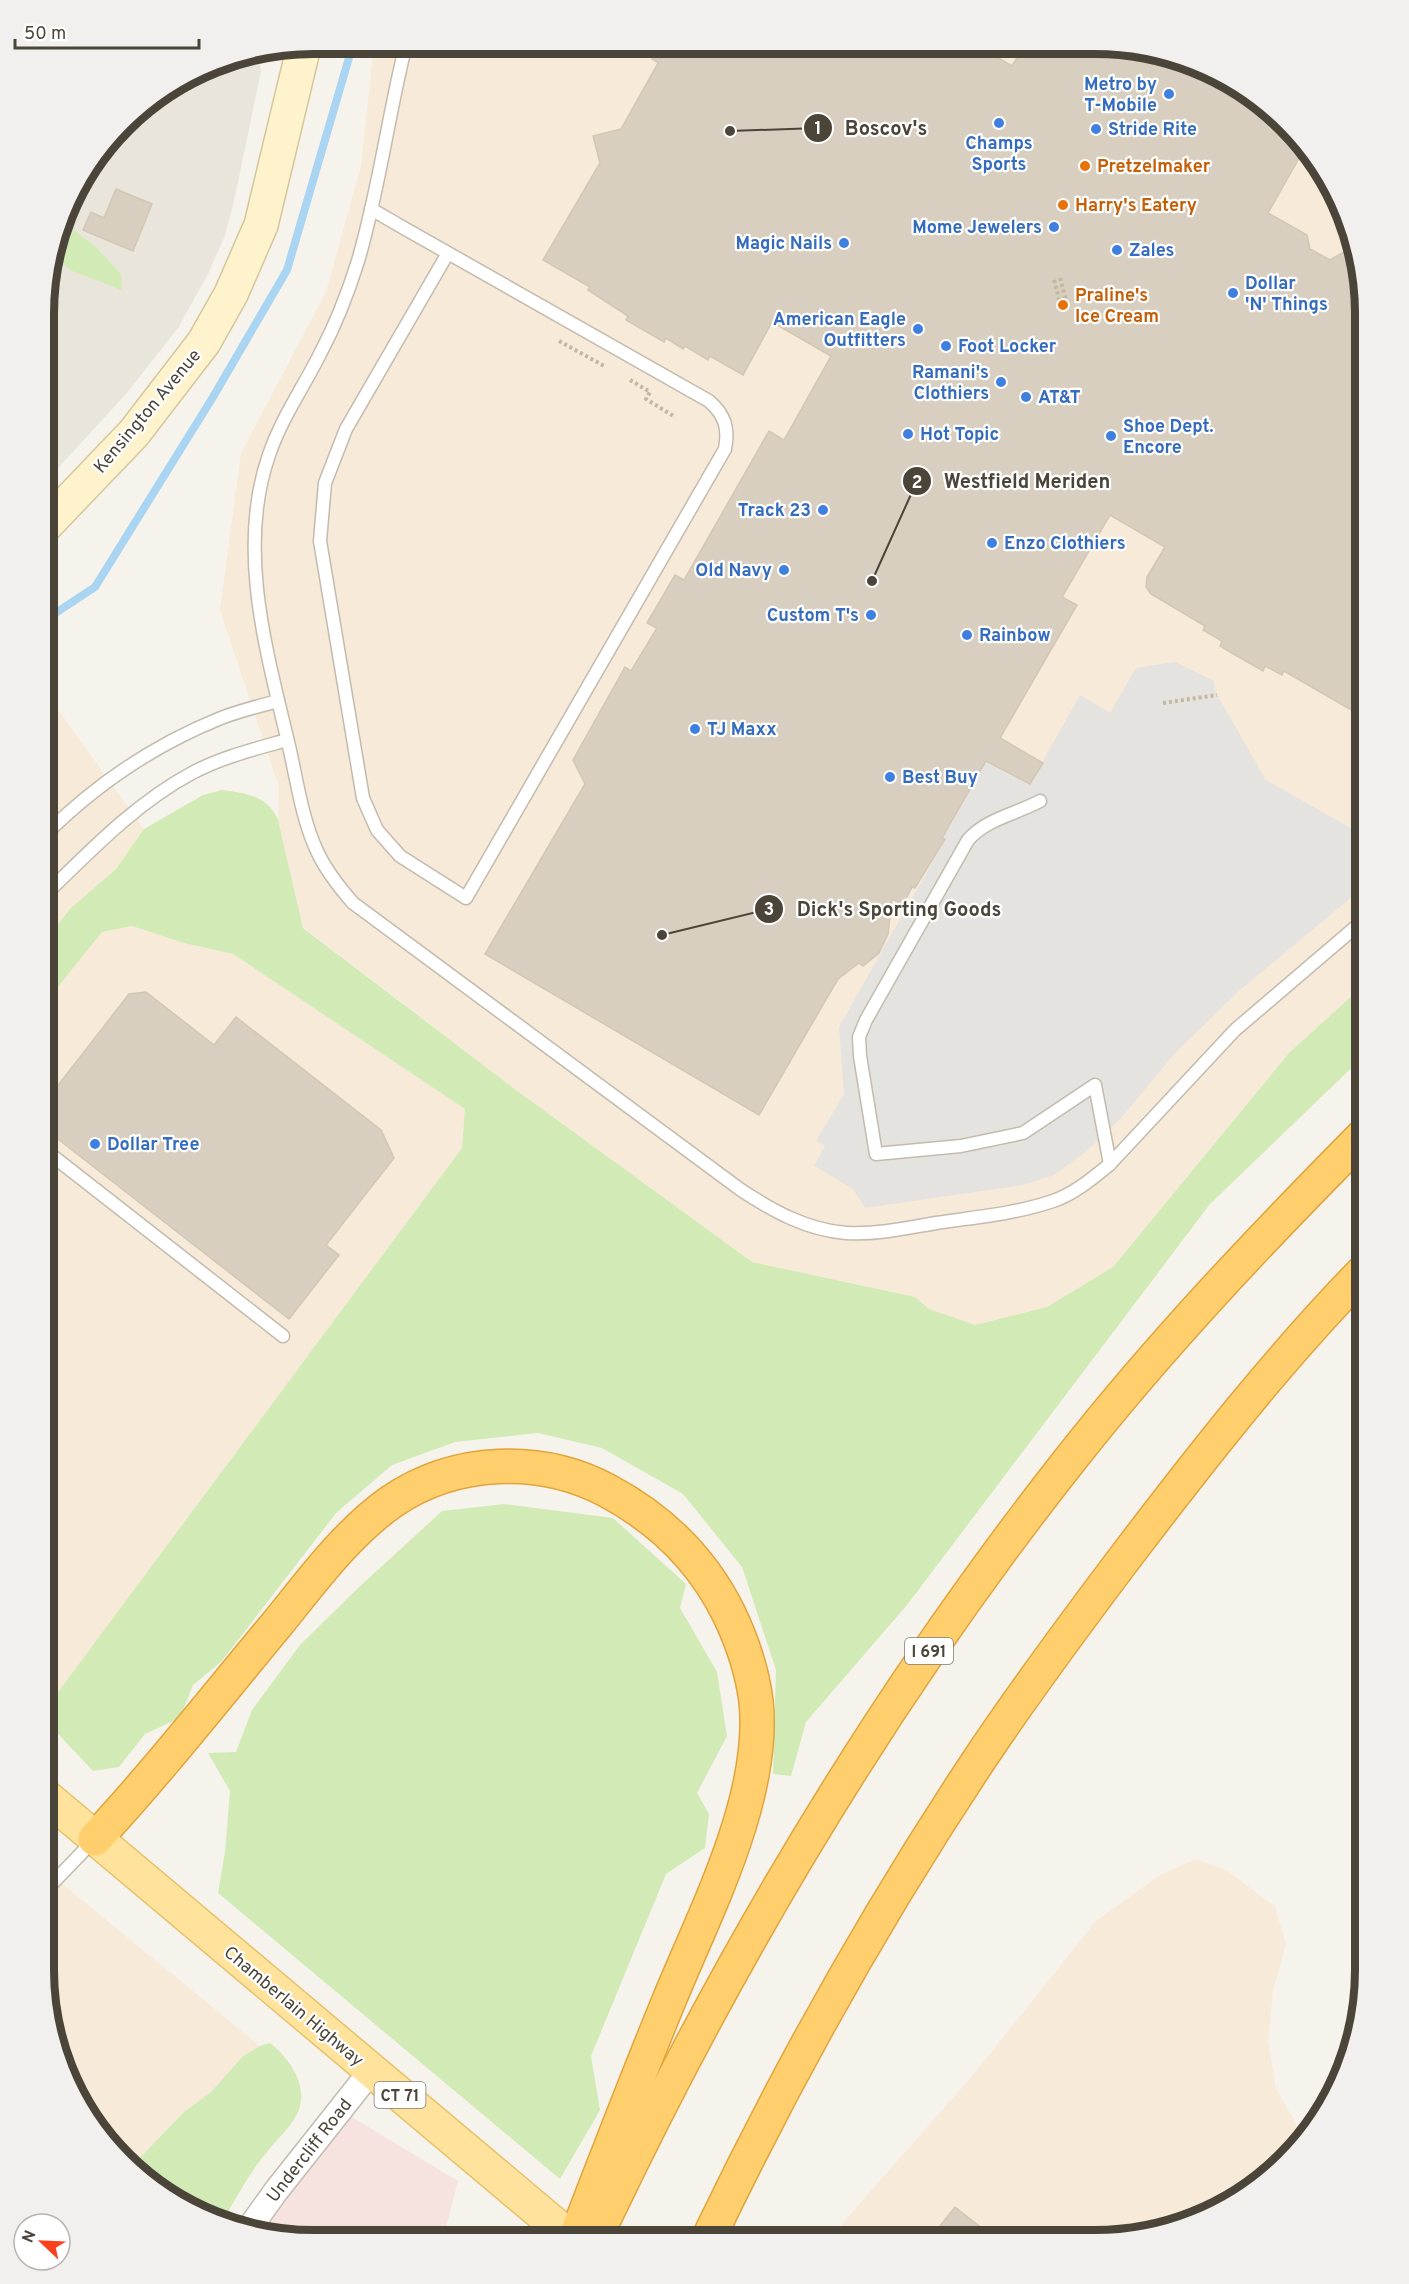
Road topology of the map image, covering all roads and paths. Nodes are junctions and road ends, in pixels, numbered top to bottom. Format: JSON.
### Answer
{"nodes":[{"id":1,"x":403,"y":54,"type":"edge"},
{"id":2,"x":302,"y":55,"type":"edge"},
{"id":3,"x":371,"y":209,"type":"junction"},
{"id":4,"x":448,"y":252,"type":"junction"},
{"id":5,"x":1060,"y":278,"type":"dead end"},
{"id":6,"x":1054,"y":280,"type":"dead end"},
{"id":7,"x":1068,"y":308,"type":"dead end"},
{"id":8,"x":1062,"y":310,"type":"dead end"},
{"id":9,"x":559,"y":341,"type":"dead end"},
{"id":10,"x":606,"y":367,"type":"dead end"},
{"id":11,"x":630,"y":380,"type":"dead end"},
{"id":12,"x":675,"y":417,"type":"dead end"},
{"id":13,"x":54,"y":516,"type":"edge"},
{"id":14,"x":1217,"y":695,"type":"dead end"},
{"id":15,"x":278,"y":701,"type":"junction"},
{"id":16,"x":1163,"y":703,"type":"dead end"},
{"id":17,"x":287,"y":740,"type":"junction"},
{"id":18,"x":1040,"y":801,"type":"dead end"},
{"id":19,"x":54,"y":827,"type":"edge"},
{"id":20,"x":54,"y":886,"type":"edge"},
{"id":21,"x":1355,"y":928,"type":"edge"},
{"id":22,"x":1355,"y":1144,"type":"edge"},
{"id":23,"x":54,"y":1157,"type":"edge"},
{"id":24,"x":1110,"y":1164,"type":"junction"},
{"id":25,"x":1355,"y":1281,"type":"edge"},
{"id":26,"x":283,"y":1336,"type":"dead end"},
{"id":27,"x":54,"y":1804,"type":"edge"},
{"id":28,"x":95,"y":1839,"type":"junction"},
{"id":29,"x":54,"y":1882,"type":"edge"},
{"id":30,"x":371,"y":2071,"type":"junction"},
{"id":31,"x":253,"y":2223,"type":"edge"},
{"id":32,"x":563,"y":2230,"type":"edge"},
{"id":33,"x":578,"y":2230,"type":"edge"},
{"id":34,"x":598,"y":2230,"type":"edge"},
{"id":35,"x":713,"y":2230,"type":"edge"}],
"edges":[{"from":1,"to":3,"type":"lane"},
{"from":2,"to":13,"type":"main road","name":"Kensington Avenue"},
{"from":3,"to":4,"type":"lane"},
{"from":3,"to":15,"type":"lane"},
{"from":4,"to":4,"type":"lane"},
{"from":5,"to":7,"type":"path"},
{"from":6,"to":8,"type":"path"},
{"from":9,"to":10,"type":"path"},
{"from":11,"to":12,"type":"path"},
{"from":14,"to":16,"type":"path"},
{"from":15,"to":17,"type":"lane"},
{"from":15,"to":19,"type":"lane"},
{"from":17,"to":20,"type":"lane"},
{"from":17,"to":24,"type":"lane"},
{"from":18,"to":24,"type":"lane"},
{"from":21,"to":24,"type":"lane"},
{"from":22,"to":34,"type":"highway","number":"I 691"},
{"from":23,"to":26,"type":"lane"},
{"from":25,"to":35,"type":"highway"},
{"from":27,"to":28,"type":"main road","name":"Chamberlain Highway","number":"CT 71"},
{"from":28,"to":29,"type":"lane"},
{"from":28,"to":30,"type":"main road","name":"Chamberlain Highway","number":"CT 71"},
{"from":28,"to":33,"type":"highway"},
{"from":30,"to":31,"type":"street","name":"Undercliff Road"},
{"from":30,"to":32,"type":"main road","name":"Chamberlain Highway","number":"CT 71"}]}
